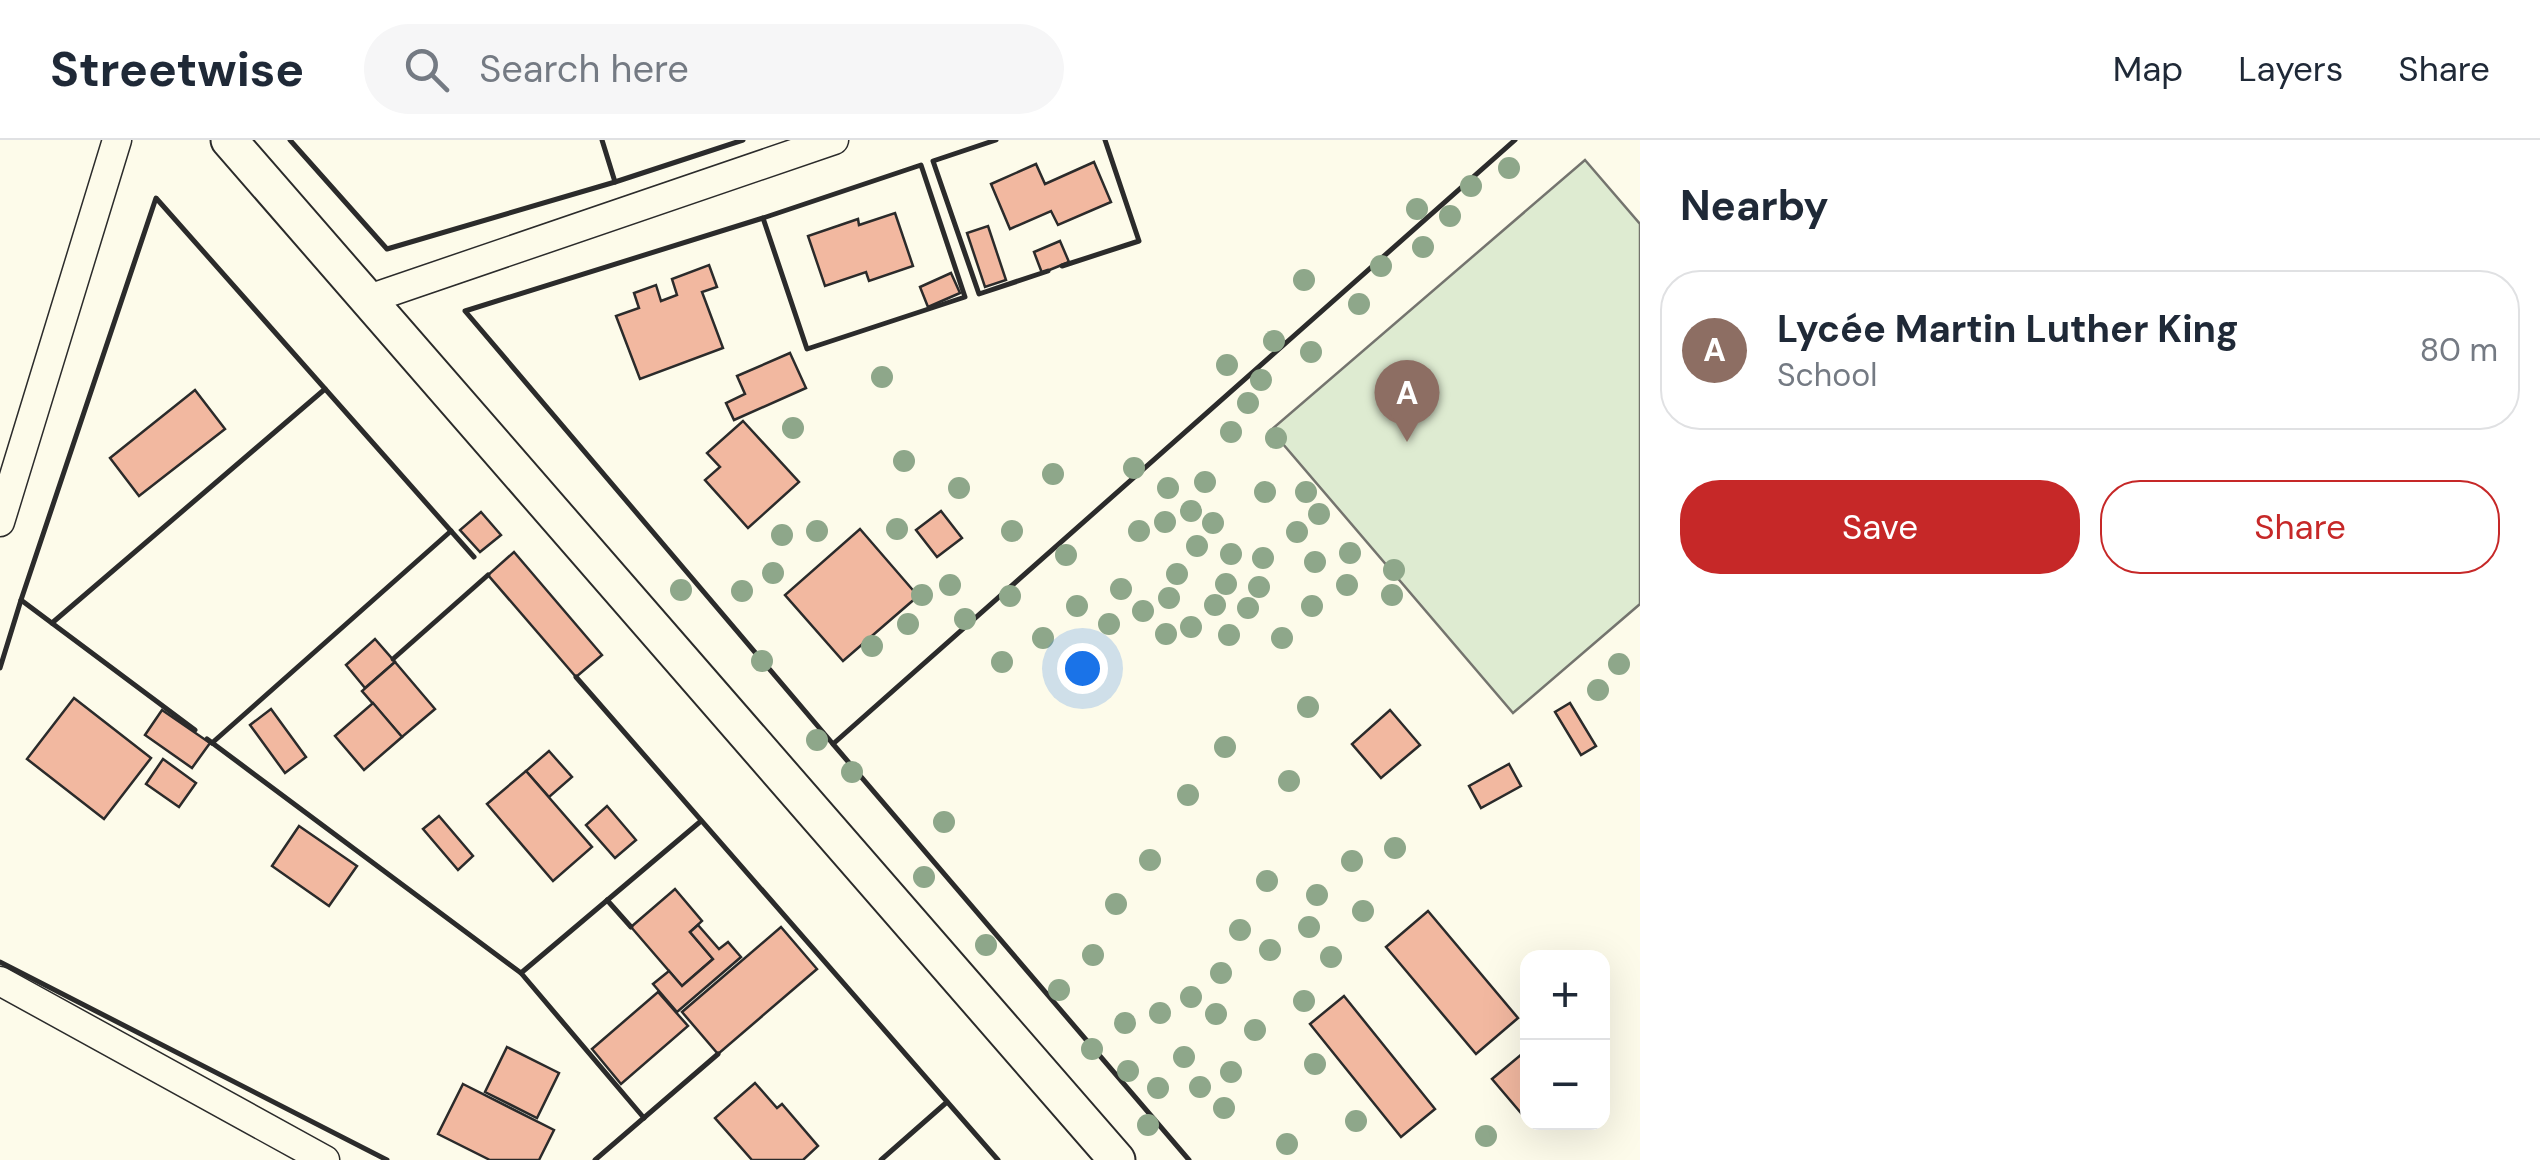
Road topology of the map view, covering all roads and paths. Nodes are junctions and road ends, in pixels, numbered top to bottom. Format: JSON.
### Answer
{"nodes":[{"id":1,"x":117,"y":140,"type":"edge"},
{"id":2,"x":229,"y":140,"type":"edge"},
{"id":3,"x":834,"y":140,"type":"edge"},
{"id":4,"x":368,"y":299,"type":"junction"},
{"id":5,"x":0,"y":522,"type":"edge"},
{"id":6,"x":0,"y":981,"type":"edge"},
{"id":7,"x":325,"y":1160,"type":"edge"},
{"id":8,"x":1116,"y":1160,"type":"edge"}],
"edges":[{"from":1,"to":5,"type":"street"},
{"from":2,"to":4,"type":"street"},
{"from":3,"to":4,"type":"street"},
{"from":4,"to":8,"type":"street"},
{"from":6,"to":7,"type":"street"}]}
